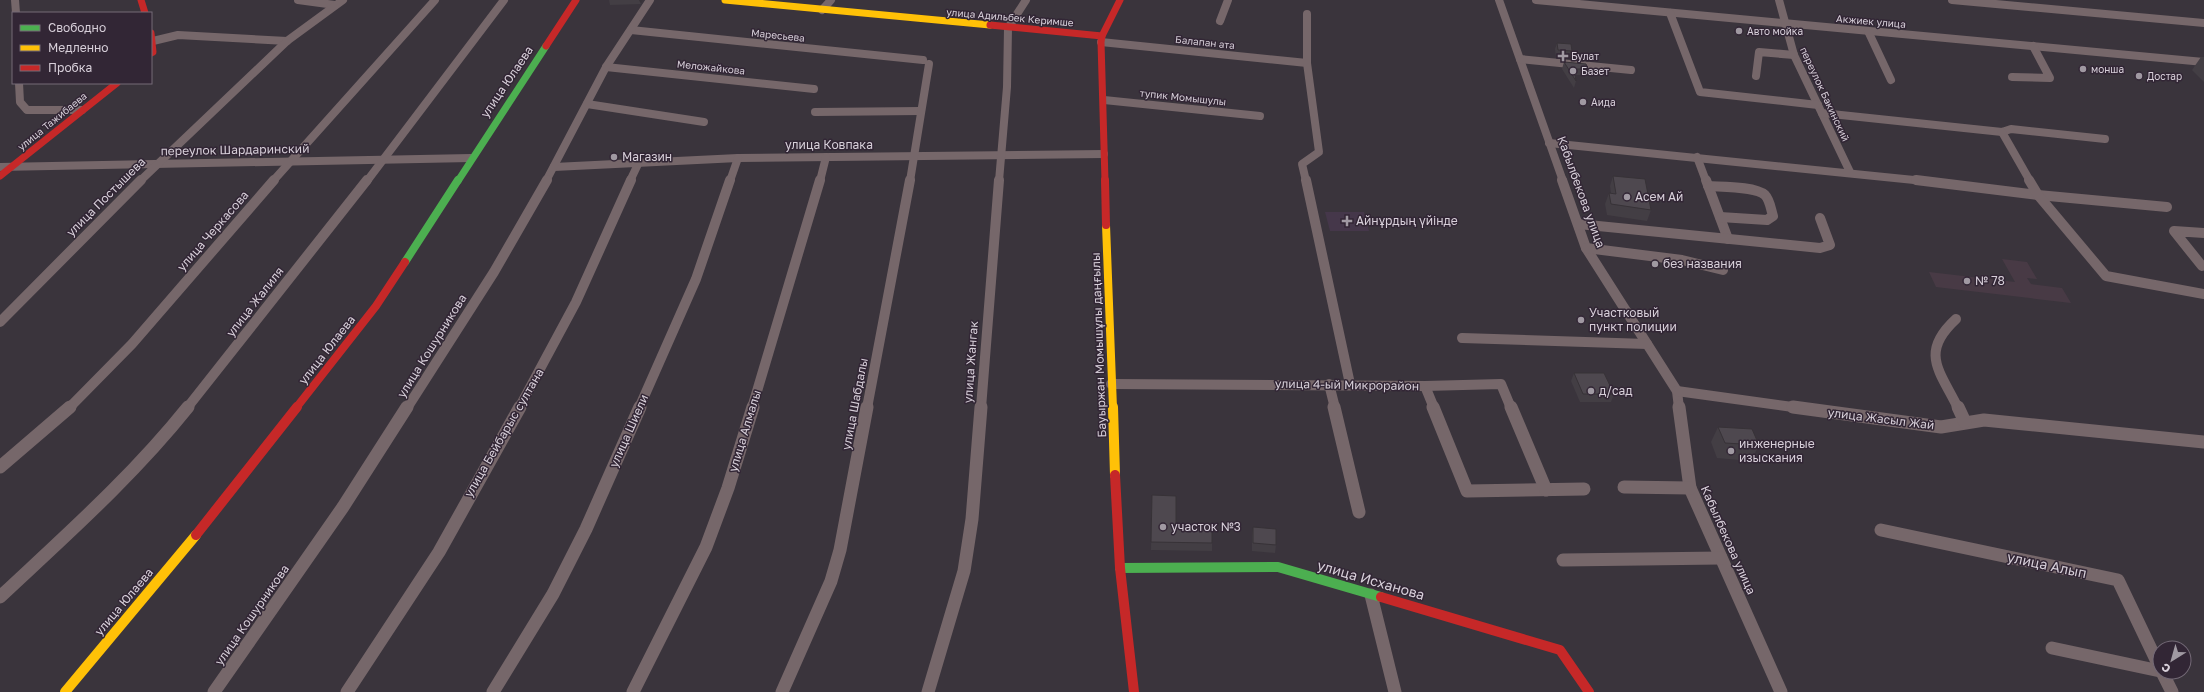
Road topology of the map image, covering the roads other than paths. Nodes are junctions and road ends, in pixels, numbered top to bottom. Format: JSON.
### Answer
{"nodes":[{"id":1,"x":15,"y":0,"type":"edge"},
{"id":2,"x":141,"y":0,"type":"edge"},
{"id":3,"x":298,"y":0,"type":"edge"},
{"id":4,"x":435,"y":0,"type":"edge"},
{"id":5,"x":504,"y":0,"type":"edge"},
{"id":6,"x":576,"y":0,"type":"edge"},
{"id":7,"x":650,"y":0,"type":"edge"},
{"id":8,"x":732,"y":0,"type":"edge"},
{"id":9,"x":831,"y":0,"type":"edge"},
{"id":10,"x":1026,"y":0,"type":"edge"},
{"id":11,"x":1120,"y":0,"type":"edge"},
{"id":12,"x":1228,"y":0,"type":"edge"},
{"id":13,"x":1499,"y":0,"type":"edge"},
{"id":14,"x":1536,"y":0,"type":"edge"},
{"id":15,"x":1551,"y":0,"type":"edge"},
{"id":16,"x":1779,"y":0,"type":"edge"},
{"id":17,"x":1952,"y":0,"type":"edge"},
{"id":18,"x":339,"y":2,"type":"edge"},
{"id":19,"x":822,"y":10,"type":"junction"},
{"id":20,"x":16,"y":12,"type":"edge"},
{"id":21,"x":145,"y":12,"type":"edge"},
{"id":22,"x":1670,"y":13,"type":"junction"},
{"id":23,"x":1307,"y":14,"type":"dead end"},
{"id":24,"x":1220,"y":21,"type":"dead end"},
{"id":25,"x":1785,"y":23,"type":"junction"},
{"id":26,"x":2204,"y":23,"type":"edge"},
{"id":27,"x":1008,"y":28,"type":"junction"},
{"id":28,"x":631,"y":30,"type":"junction"},
{"id":29,"x":1868,"y":31,"type":"junction"},
{"id":30,"x":152,"y":37,"type":"edge"},
{"id":31,"x":1102,"y":39,"type":"junction"},
{"id":32,"x":287,"y":41,"type":"junction"},
{"id":33,"x":2033,"y":46,"type":"junction"},
{"id":34,"x":152,"y":52,"type":"edge"},
{"id":35,"x":1794,"y":55,"type":"junction"},
{"id":36,"x":1520,"y":59,"type":"junction"},
{"id":37,"x":926,"y":62,"type":"joint"},
{"id":38,"x":1307,"y":62,"type":"junction"},
{"id":39,"x":2204,"y":62,"type":"edge"},
{"id":40,"x":606,"y":67,"type":"junction"},
{"id":41,"x":1632,"y":70,"type":"dead end"},
{"id":42,"x":1756,"y":76,"type":"dead end"},
{"id":43,"x":2012,"y":77,"type":"dead end"},
{"id":44,"x":1891,"y":80,"type":"dead end"},
{"id":45,"x":19,"y":84,"type":"edge"},
{"id":46,"x":116,"y":84,"type":"edge"},
{"id":47,"x":814,"y":89,"type":"dead end"},
{"id":48,"x":1104,"y":100,"type":"junction"},
{"id":49,"x":587,"y":104,"type":"junction"},
{"id":50,"x":1820,"y":109,"type":"junction"},
{"id":51,"x":82,"y":110,"type":"junction"},
{"id":52,"x":921,"y":111,"type":"junction"},
{"id":53,"x":815,"y":112,"type":"dead end"},
{"id":54,"x":1260,"y":116,"type":"dead end"},
{"id":55,"x":704,"y":122,"type":"dead end"},
{"id":56,"x":2002,"y":132,"type":"junction"},
{"id":57,"x":2106,"y":139,"type":"dead end"},
{"id":58,"x":1549,"y":143,"type":"junction"},
{"id":59,"x":1104,"y":154,"type":"junction"},
{"id":60,"x":1000,"y":155,"type":"junction"},
{"id":61,"x":915,"y":156,"type":"junction"},
{"id":62,"x":826,"y":157,"type":"junction"},
{"id":63,"x":1697,"y":157,"type":"junction"},
{"id":64,"x":471,"y":158,"type":"junction"},
{"id":65,"x":738,"y":158,"type":"junction"},
{"id":66,"x":382,"y":160,"type":"junction"},
{"id":67,"x":290,"y":161,"type":"junction"},
{"id":68,"x":639,"y":162,"type":"junction"},
{"id":69,"x":156,"y":164,"type":"junction"},
{"id":70,"x":0,"y":166,"type":"edge"},
{"id":71,"x":12,"y":166,"type":"junction"},
{"id":72,"x":554,"y":167,"type":"junction"},
{"id":73,"x":1850,"y":172,"type":"junction"},
{"id":74,"x":0,"y":176,"type":"edge"},
{"id":75,"x":1708,"y":186,"type":"junction"},
{"id":76,"x":2038,"y":195,"type":"junction"},
{"id":77,"x":2167,"y":207,"type":"dead end"},
{"id":78,"x":1720,"y":216,"type":"junction"},
{"id":79,"x":1820,"y":218,"type":"dead end"},
{"id":80,"x":1578,"y":224,"type":"junction"},
{"id":81,"x":2204,"y":234,"type":"edge"},
{"id":82,"x":1728,"y":239,"type":"junction"},
{"id":83,"x":1586,"y":248,"type":"junction"},
{"id":84,"x":2202,"y":266,"type":"dead end"},
{"id":85,"x":1723,"y":270,"type":"dead end"},
{"id":86,"x":2204,"y":294,"type":"edge"},
{"id":87,"x":1956,"y":319,"type":"dead end"},
{"id":88,"x":0,"y":322,"type":"edge"},
{"id":89,"x":1462,"y":338,"type":"dead end"},
{"id":90,"x":1647,"y":344,"type":"junction"},
{"id":91,"x":1111,"y":384,"type":"junction"},
{"id":92,"x":1329,"y":384,"type":"junction"},
{"id":93,"x":1350,"y":384,"type":"junction"},
{"id":94,"x":1425,"y":386,"type":"junction"},
{"id":95,"x":1677,"y":391,"type":"junction"},
{"id":96,"x":1965,"y":422,"type":"junction"},
{"id":97,"x":2204,"y":442,"type":"edge"},
{"id":98,"x":0,"y":467,"type":"edge"},
{"id":99,"x":1624,"y":487,"type":"dead end"},
{"id":100,"x":1690,"y":488,"type":"junction"},
{"id":101,"x":1584,"y":489,"type":"dead end"},
{"id":102,"x":1546,"y":490,"type":"junction"},
{"id":103,"x":1359,"y":512,"type":"dead end"},
{"id":104,"x":1881,"y":530,"type":"dead end"},
{"id":105,"x":1721,"y":558,"type":"junction"},
{"id":106,"x":1563,"y":560,"type":"dead end"},
{"id":107,"x":1120,"y":568,"type":"junction"},
{"id":108,"x":1372,"y":595,"type":"junction"},
{"id":109,"x":0,"y":597,"type":"edge"},
{"id":110,"x":2052,"y":648,"type":"dead end"},
{"id":111,"x":2152,"y":651,"type":"edge"},
{"id":112,"x":2152,"y":670,"type":"edge"},
{"id":113,"x":2165,"y":680,"type":"edge"},
{"id":114,"x":65,"y":692,"type":"edge"},
{"id":115,"x":214,"y":692,"type":"edge"},
{"id":116,"x":347,"y":692,"type":"edge"},
{"id":117,"x":493,"y":692,"type":"edge"},
{"id":118,"x":633,"y":692,"type":"edge"},
{"id":119,"x":782,"y":692,"type":"edge"},
{"id":120,"x":928,"y":692,"type":"edge"},
{"id":121,"x":1134,"y":692,"type":"edge"},
{"id":122,"x":1395,"y":692,"type":"edge"},
{"id":123,"x":1589,"y":692,"type":"edge"},
{"id":124,"x":1782,"y":692,"type":"edge"},
{"id":125,"x":2172,"y":692,"type":"edge"}],
"edges":[{"from":1,"to":20,"type":"street"},
{"from":2,"to":21,"type":"street"},
{"from":3,"to":18,"type":"street"},
{"from":4,"to":67,"type":"street","name":"улица Черкасова"},
{"from":5,"to":66,"type":"street","name":"улица Жалиля"},
{"from":6,"to":64,"type":"street","name":"улица Юлаева"},
{"from":7,"to":28,"type":"street","name":"улица Кошурникова"},
{"from":8,"to":19,"type":"street","name":"улица Адильбек Керимше"},
{"from":9,"to":19,"type":"street"},
{"from":10,"to":27,"type":"street"},
{"from":11,"to":31,"type":"street","name":"Бауыржан Момышұлы даңғылы"},
{"from":12,"to":24,"type":"street"},
{"from":13,"to":36,"type":"street","name":"Кабылбекова улица"},
{"from":14,"to":15,"type":"street","name":"Акжиек улица"},
{"from":15,"to":22,"type":"street","name":"Акжиек улица"},
{"from":16,"to":25,"type":"street","name":"переулок Бакинский"},
{"from":17,"to":26,"type":"street"},
{"from":18,"to":32,"type":"street","name":"улица Постышева"},
{"from":19,"to":27,"type":"street","name":"улица Адильбек Керимше"},
{"from":22,"to":25,"type":"street","name":"Акжиек улица"},
{"from":22,"to":50,"type":"street"},
{"from":23,"to":38,"type":"street"},
{"from":25,"to":29,"type":"street","name":"Акжиек улица"},
{"from":25,"to":35,"type":"street","name":"переулок Бакинский"},
{"from":27,"to":31,"type":"street","name":"улица Адильбек Керимше"},
{"from":27,"to":60,"type":"street","name":"улица Жангак"},
{"from":28,"to":37,"type":"street","name":"Маресьева"},
{"from":28,"to":40,"type":"street","name":"улица Кошурникова"},
{"from":29,"to":33,"type":"street","name":"Акжиек улица"},
{"from":29,"to":44,"type":"street"},
{"from":30,"to":32,"type":"street"},
{"from":30,"to":34,"type":"street"},
{"from":31,"to":38,"type":"street","name":"Балапан ата"},
{"from":31,"to":48,"type":"street","name":"Бауыржан Момышұлы даңғылы"},
{"from":32,"to":69,"type":"street","name":"улица Постышева"},
{"from":33,"to":39,"type":"street","name":"Акжиек улица"},
{"from":33,"to":43,"type":"street"},
{"from":35,"to":42,"type":"street"},
{"from":35,"to":50,"type":"street","name":"переулок Бакинский"},
{"from":36,"to":41,"type":"street"},
{"from":36,"to":58,"type":"street","name":"Кабылбекова улица"},
{"from":37,"to":52,"type":"street","name":"улица Шабдалы"},
{"from":38,"to":93,"type":"street"},
{"from":40,"to":47,"type":"street","name":"Меложайкова"},
{"from":40,"to":49,"type":"street","name":"улица Кошурникова"},
{"from":45,"to":51,"type":"street"},
{"from":46,"to":51,"type":"street","name":"улица Тажибаева"},
{"from":48,"to":54,"type":"street","name":"тупик Момышулы"},
{"from":48,"to":59,"type":"street","name":"Бауыржан Момышұлы даңғылы"},
{"from":49,"to":55,"type":"street"},
{"from":49,"to":72,"type":"street","name":"улица Кошурникова"},
{"from":50,"to":56,"type":"street"},
{"from":50,"to":73,"type":"street","name":"переулок Бакинский"},
{"from":51,"to":71,"type":"street","name":"улица Тажибаева"},
{"from":52,"to":53,"type":"street"},
{"from":52,"to":61,"type":"street","name":"улица Шабдалы"},
{"from":56,"to":57,"type":"street"},
{"from":56,"to":76,"type":"street"},
{"from":58,"to":63,"type":"street"},
{"from":58,"to":80,"type":"street","name":"Кабылбекова улица"},
{"from":59,"to":60,"type":"street","name":"улица Ковпака"},
{"from":59,"to":91,"type":"street","name":"Бауыржан Момышұлы даңғылы"},
{"from":60,"to":61,"type":"street","name":"улица Ковпака"},
{"from":60,"to":120,"type":"street","name":"улица Жангак"},
{"from":61,"to":62,"type":"street","name":"улица Ковпака"},
{"from":61,"to":119,"type":"street","name":"улица Шабдалы"},
{"from":62,"to":65,"type":"street","name":"улица Ковпака"},
{"from":62,"to":118,"type":"street","name":"улица Алмалы"},
{"from":63,"to":73,"type":"street"},
{"from":63,"to":75,"type":"street"},
{"from":64,"to":66,"type":"street","name":"переулок Шардаринский"},
{"from":64,"to":114,"type":"street","name":"улица Юлаева"},
{"from":65,"to":68,"type":"street","name":"улица Ковпака"},
{"from":65,"to":117,"type":"street","name":"улица Шиели"},
{"from":66,"to":67,"type":"street","name":"переулок Шардаринский"},
{"from":66,"to":109,"type":"street","name":"улица Жалиля"},
{"from":67,"to":69,"type":"street","name":"переулок Шардаринский"},
{"from":67,"to":98,"type":"street","name":"улица Черкасова"},
{"from":68,"to":72,"type":"street","name":"улица Ковпака"},
{"from":68,"to":116,"type":"street","name":"улица Бейбарыс султана"},
{"from":69,"to":71,"type":"street","name":"переулок Шардаринский"},
{"from":69,"to":88,"type":"street","name":"улица Постышева"},
{"from":70,"to":71,"type":"street","name":"переулок Шардаринский"},
{"from":71,"to":74,"type":"street","name":"улица Тажибаева"},
{"from":72,"to":115,"type":"street","name":"улица Кошурникова"},
{"from":73,"to":76,"type":"street"},
{"from":75,"to":78,"type":"street"},
{"from":75,"to":78,"type":"street"},
{"from":76,"to":77,"type":"street"},
{"from":76,"to":86,"type":"street"},
{"from":78,"to":82,"type":"street"},
{"from":79,"to":82,"type":"street"},
{"from":80,"to":82,"type":"street"},
{"from":80,"to":83,"type":"street","name":"Кабылбекова улица"},
{"from":81,"to":84,"type":"street"},
{"from":83,"to":85,"type":"street"},
{"from":83,"to":90,"type":"street","name":"Кабылбекова улица"},
{"from":87,"to":96,"type":"street"},
{"from":89,"to":90,"type":"street"},
{"from":90,"to":95,"type":"street","name":"Кабылбекова улица"},
{"from":91,"to":92,"type":"street","name":"улица 4-ый Микрорайон"},
{"from":91,"to":107,"type":"street","name":"Бауыржан Момышұлы даңғылы"},
{"from":92,"to":93,"type":"street","name":"улица 4-ый Микрорайон"},
{"from":92,"to":103,"type":"street"},
{"from":93,"to":94,"type":"street","name":"улица 4-ый Микрорайон"},
{"from":94,"to":102,"type":"street"},
{"from":94,"to":102,"type":"street","name":"улица 4-ый Микрорайон"},
{"from":95,"to":96,"type":"street","name":"улица Жасыл Жай"},
{"from":95,"to":100,"type":"street","name":"Кабылбекова улица"},
{"from":96,"to":97,"type":"street","name":"улица Жасыл Жай"},
{"from":99,"to":100,"type":"street"},
{"from":100,"to":105,"type":"street","name":"Кабылбекова улица"},
{"from":101,"to":102,"type":"street","name":"улица 4-ый Микрорайон"},
{"from":104,"to":111,"type":"street","name":"улица Алып"},
{"from":105,"to":106,"type":"street"},
{"from":105,"to":124,"type":"street","name":"Кабылбекова улица"},
{"from":107,"to":108,"type":"street","name":"улица Исханова"},
{"from":107,"to":121,"type":"street","name":"Бауыржан Момышұлы даңғылы"},
{"from":108,"to":122,"type":"street"},
{"from":108,"to":123,"type":"street","name":"улица Исханова"},
{"from":110,"to":112,"type":"street"},
{"from":113,"to":125,"type":"street"}]}
